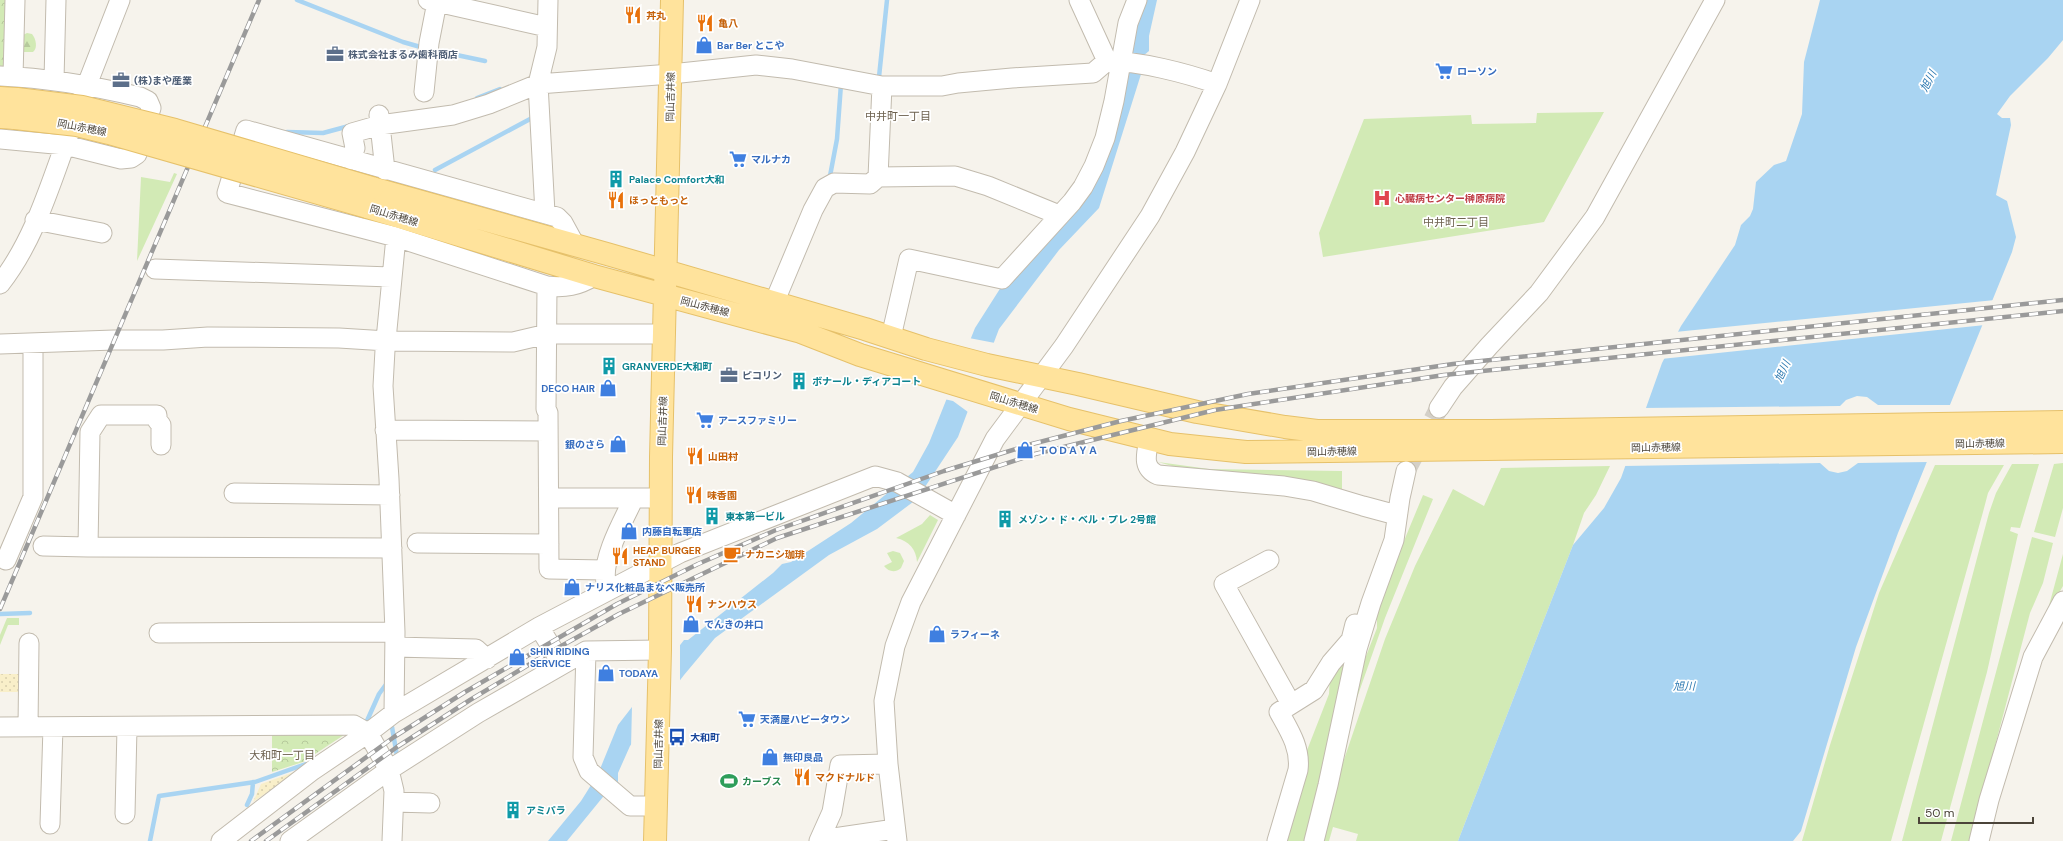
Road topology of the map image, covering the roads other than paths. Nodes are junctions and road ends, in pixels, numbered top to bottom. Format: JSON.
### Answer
{"nodes":[{"id":1,"x":15,"y":0,"type":"edge"},
{"id":2,"x":56,"y":0,"type":"edge"},
{"id":3,"x":120,"y":0,"type":"edge"},
{"id":4,"x":548,"y":0,"type":"edge"},
{"id":5,"x":672,"y":0,"type":"edge"},
{"id":6,"x":1079,"y":0,"type":"edge"},
{"id":7,"x":1138,"y":0,"type":"edge"},
{"id":8,"x":1250,"y":0,"type":"edge"},
{"id":9,"x":1715,"y":0,"type":"edge"},
{"id":10,"x":433,"y":1,"type":"edge"},
{"id":11,"x":547,"y":27,"type":"junction"},
{"id":12,"x":1124,"y":62,"type":"junction"},
{"id":13,"x":671,"y":74,"type":"junction"},
{"id":14,"x":6,"y":76,"type":"edge"},
{"id":15,"x":54,"y":80,"type":"junction"},
{"id":16,"x":538,"y":84,"type":"junction"},
{"id":17,"x":1216,"y":84,"type":"junction"},
{"id":18,"x":87,"y":85,"type":"junction"},
{"id":19,"x":882,"y":86,"type":"junction"},
{"id":20,"x":424,"y":92,"type":"dead end"},
{"id":21,"x":8,"y":108,"type":"edge"},
{"id":22,"x":380,"y":120,"type":"junction"},
{"id":23,"x":0,"y":139,"type":"edge"},
{"id":24,"x":65,"y":145,"type":"junction"},
{"id":25,"x":352,"y":160,"type":"junction"},
{"id":26,"x":385,"y":170,"type":"junction"},
{"id":27,"x":878,"y":177,"type":"junction"},
{"id":28,"x":370,"y":198,"type":"junction"},
{"id":29,"x":545,"y":213,"type":"junction"},
{"id":30,"x":1059,"y":215,"type":"junction"},
{"id":31,"x":35,"y":220,"type":"junction"},
{"id":32,"x":102,"y":233,"type":"dead end"},
{"id":33,"x":396,"y":237,"type":"junction"},
{"id":34,"x":575,"y":245,"type":"junction"},
{"id":35,"x":155,"y":269,"type":"dead end"},
{"id":36,"x":666,"y":272,"type":"junction"},
{"id":37,"x":594,"y":276,"type":"junction"},
{"id":38,"x":391,"y":277,"type":"junction"},
{"id":39,"x":0,"y":284,"type":"edge"},
{"id":40,"x":547,"y":286,"type":"junction"},
{"id":41,"x":666,"y":295,"type":"junction"},
{"id":42,"x":774,"y":303,"type":"junction"},
{"id":43,"x":547,"y":334,"type":"junction"},
{"id":44,"x":665,"y":334,"type":"junction"},
{"id":45,"x":891,"y":337,"type":"junction"},
{"id":46,"x":387,"y":341,"type":"junction"},
{"id":47,"x":33,"y":343,"type":"junction"},
{"id":48,"x":0,"y":344,"type":"edge"},
{"id":49,"x":1043,"y":376,"type":"junction"},
{"id":50,"x":1022,"y":405,"type":"junction"},
{"id":51,"x":1439,"y":408,"type":"tunnel mouth"},
{"id":52,"x":2063,"y":422,"type":"edge"},
{"id":53,"x":389,"y":430,"type":"junction"},
{"id":54,"x":548,"y":431,"type":"junction"},
{"id":55,"x":1149,"y":440,"type":"junction"},
{"id":56,"x":1486,"y":440,"type":"junction"},
{"id":57,"x":2063,"y":442,"type":"edge"},
{"id":58,"x":161,"y":445,"type":"dead end"},
{"id":59,"x":1406,"y":471,"type":"tunnel mouth"},
{"id":60,"x":234,"y":493,"type":"dead end"},
{"id":61,"x":390,"y":495,"type":"junction"},
{"id":62,"x":549,"y":498,"type":"junction"},
{"id":63,"x":634,"y":498,"type":"junction"},
{"id":64,"x":661,"y":498,"type":"junction"},
{"id":65,"x":1398,"y":513,"type":"junction"},
{"id":66,"x":956,"y":515,"type":"junction"},
{"id":67,"x":417,"y":543,"type":"dead end"},
{"id":68,"x":549,"y":544,"type":"junction"},
{"id":69,"x":42,"y":546,"type":"dead end"},
{"id":70,"x":88,"y":547,"type":"junction"},
{"id":71,"x":392,"y":548,"type":"junction"},
{"id":72,"x":6,"y":560,"type":"dead end"},
{"id":73,"x":1269,"y":560,"type":"dead end"},
{"id":74,"x":661,"y":564,"type":"junction"},
{"id":75,"x":605,"y":570,"type":"junction"},
{"id":76,"x":611,"y":590,"type":"junction"},
{"id":77,"x":1372,"y":598,"type":"junction"},
{"id":78,"x":2063,"y":601,"type":"edge"},
{"id":79,"x":539,"y":627,"type":"junction"},
{"id":80,"x":158,"y":633,"type":"dead end"},
{"id":81,"x":29,"y":643,"type":"dead end"},
{"id":82,"x":399,"y":643,"type":"junction"},
{"id":83,"x":660,"y":650,"type":"junction"},
{"id":84,"x":586,"y":651,"type":"junction"},
{"id":85,"x":487,"y":659,"type":"junction"},
{"id":86,"x":562,"y":664,"type":"junction"},
{"id":87,"x":1291,"y":704,"type":"junction"},
{"id":88,"x":394,"y":713,"type":"junction"},
{"id":89,"x":0,"y":727,"type":"edge"},
{"id":90,"x":28,"y":727,"type":"junction"},
{"id":91,"x":53,"y":727,"type":"junction"},
{"id":92,"x":127,"y":728,"type":"junction"},
{"id":93,"x":362,"y":730,"type":"junction"},
{"id":94,"x":888,"y":764,"type":"junction"},
{"id":95,"x":389,"y":770,"type":"junction"},
{"id":96,"x":398,"y":802,"type":"junction"},
{"id":97,"x":430,"y":803,"type":"dead end"},
{"id":98,"x":656,"y":806,"type":"junction"},
{"id":99,"x":125,"y":814,"type":"dead end"},
{"id":100,"x":50,"y":824,"type":"dead end"},
{"id":101,"x":896,"y":835,"type":"edge"},
{"id":102,"x":221,"y":841,"type":"edge"},
{"id":103,"x":290,"y":841,"type":"edge"},
{"id":104,"x":392,"y":841,"type":"edge"},
{"id":105,"x":655,"y":841,"type":"edge"},
{"id":106,"x":819,"y":841,"type":"edge"},
{"id":107,"x":827,"y":841,"type":"edge"},
{"id":108,"x":1277,"y":841,"type":"edge"},
{"id":109,"x":1314,"y":841,"type":"edge"},
{"id":110,"x":1979,"y":841,"type":"edge"}],
"edges":[{"from":1,"to":14,"type":"street"},
{"from":2,"to":15,"type":"street"},
{"from":3,"to":18,"type":"street"},
{"from":4,"to":11,"type":"street"},
{"from":5,"to":13,"type":"main road","name":"岡山吉井線"},
{"from":6,"to":12,"type":"street"},
{"from":7,"to":12,"type":"street"},
{"from":8,"to":17,"type":"street"},
{"from":9,"to":51,"type":"street"},
{"from":10,"to":11,"type":"street"},
{"from":10,"to":20,"type":"street"},
{"from":11,"to":16,"type":"street"},
{"from":12,"to":17,"type":"street"},
{"from":12,"to":19,"type":"street"},
{"from":12,"to":30,"type":"street"},
{"from":13,"to":16,"type":"street"},
{"from":13,"to":19,"type":"street"},
{"from":13,"to":36,"type":"main road","name":"岡山吉井線"},
{"from":14,"to":15,"type":"street"},
{"from":15,"to":18,"type":"street"},
{"from":16,"to":22,"type":"street"},
{"from":16,"to":29,"type":"street"},
{"from":17,"to":49,"type":"street"},
{"from":18,"to":24,"type":"street"},
{"from":18,"to":24,"type":"street"},
{"from":19,"to":27,"type":"street"},
{"from":21,"to":28,"type":"main road","name":"岡山赤穂線","bridge":true},
{"from":22,"to":25,"type":"street"},
{"from":22,"to":26,"type":"street"},
{"from":23,"to":24,"type":"street"},
{"from":24,"to":31,"type":"street"},
{"from":25,"to":26,"type":"street"},
{"from":25,"to":33,"type":"street"},
{"from":26,"to":29,"type":"street"},
{"from":27,"to":30,"type":"street"},
{"from":27,"to":42,"type":"street"},
{"from":28,"to":34,"type":"main road","name":"岡山赤穂線"},
{"from":28,"to":37,"type":"main road","name":"岡山赤穂線"},
{"from":29,"to":34,"type":"street"},
{"from":30,"to":45,"type":"street"},
{"from":31,"to":32,"type":"street"},
{"from":31,"to":39,"type":"street"},
{"from":33,"to":38,"type":"street"},
{"from":33,"to":40,"type":"street"},
{"from":34,"to":36,"type":"main road","name":"岡山赤穂線"},
{"from":35,"to":38,"type":"street"},
{"from":36,"to":41,"type":"main road","name":"岡山吉井線"},
{"from":36,"to":42,"type":"main road","name":"岡山赤穂線"},
{"from":37,"to":40,"type":"street"},
{"from":37,"to":41,"type":"main road","name":"岡山赤穂線"},
{"from":38,"to":46,"type":"street"},
{"from":40,"to":43,"type":"street"},
{"from":41,"to":44,"type":"main road","name":"岡山吉井線"},
{"from":41,"to":50,"type":"main road","name":"岡山赤穂線"},
{"from":42,"to":45,"type":"main road","name":"岡山赤穂線"},
{"from":43,"to":44,"type":"street"},
{"from":43,"to":46,"type":"street"},
{"from":43,"to":54,"type":"street"},
{"from":44,"to":64,"type":"main road","name":"岡山吉井線"},
{"from":45,"to":49,"type":"main road","name":"岡山赤穂線"},
{"from":46,"to":47,"type":"street"},
{"from":46,"to":53,"type":"street"},
{"from":47,"to":48,"type":"street"},
{"from":47,"to":72,"type":"street"},
{"from":49,"to":50,"type":"street"},
{"from":49,"to":56,"type":"main road","name":"岡山赤穂線"},
{"from":50,"to":55,"type":"main road","name":"岡山赤穂線"},
{"from":50,"to":66,"type":"street"},
{"from":52,"to":56,"type":"main road","name":"岡山赤穂線"},
{"from":53,"to":54,"type":"street"},
{"from":53,"to":61,"type":"street"},
{"from":54,"to":62,"type":"street"},
{"from":55,"to":56,"type":"main road","name":"岡山赤穂線"},
{"from":55,"to":65,"type":"street"},
{"from":56,"to":57,"type":"main road","name":"岡山赤穂線"},
{"from":58,"to":70,"type":"street"},
{"from":59,"to":65,"type":"street"},
{"from":60,"to":61,"type":"street"},
{"from":61,"to":71,"type":"street"},
{"from":62,"to":63,"type":"street"},
{"from":62,"to":68,"type":"street"},
{"from":63,"to":64,"type":"street"},
{"from":63,"to":75,"type":"street"},
{"from":64,"to":74,"type":"main road","name":"岡山吉井線"},
{"from":65,"to":77,"type":"street"},
{"from":66,"to":74,"type":"street"},
{"from":66,"to":94,"type":"street"},
{"from":67,"to":68,"type":"street"},
{"from":68,"to":75,"type":"street"},
{"from":69,"to":70,"type":"street"},
{"from":70,"to":71,"type":"street"},
{"from":71,"to":82,"type":"street"},
{"from":73,"to":87,"type":"street"},
{"from":74,"to":76,"type":"street"},
{"from":74,"to":83,"type":"main road","name":"岡山吉井線"},
{"from":75,"to":76,"type":"street"},
{"from":76,"to":79,"type":"street"},
{"from":77,"to":87,"type":"street"},
{"from":77,"to":109,"type":"street"},
{"from":78,"to":110,"type":"street"},
{"from":79,"to":85,"type":"street"},
{"from":79,"to":86,"type":"street"},
{"from":80,"to":82,"type":"street"},
{"from":81,"to":90,"type":"street"},
{"from":82,"to":85,"type":"street"},
{"from":82,"to":88,"type":"street"},
{"from":83,"to":84,"type":"street"},
{"from":83,"to":98,"type":"main road","name":"岡山吉井線"},
{"from":84,"to":86,"type":"street"},
{"from":84,"to":98,"type":"street"},
{"from":85,"to":88,"type":"street"},
{"from":86,"to":95,"type":"street"},
{"from":87,"to":108,"type":"street"},
{"from":88,"to":93,"type":"street"},
{"from":89,"to":90,"type":"street"},
{"from":90,"to":91,"type":"street"},
{"from":91,"to":92,"type":"street"},
{"from":91,"to":100,"type":"street"},
{"from":92,"to":93,"type":"street"},
{"from":92,"to":99,"type":"street"},
{"from":93,"to":95,"type":"street"},
{"from":93,"to":102,"type":"street"},
{"from":94,"to":101,"type":"street"},
{"from":94,"to":106,"type":"street"},
{"from":95,"to":96,"type":"street"},
{"from":95,"to":103,"type":"street"},
{"from":96,"to":97,"type":"street"},
{"from":96,"to":104,"type":"street"},
{"from":98,"to":105,"type":"main road","name":"岡山吉井線"},
{"from":101,"to":107,"type":"street"}]}
